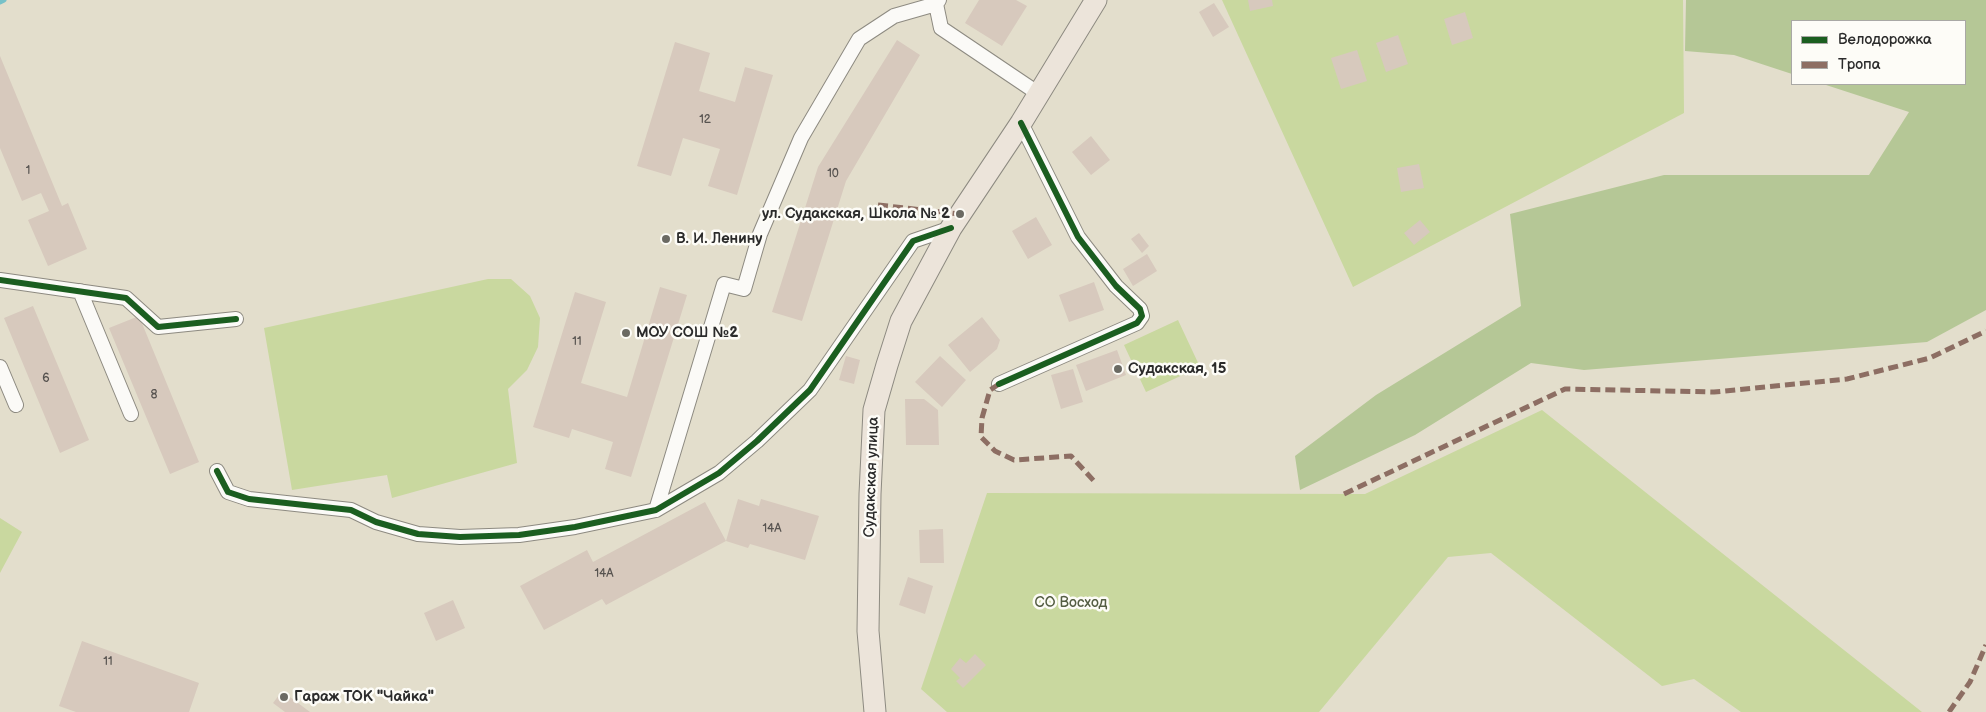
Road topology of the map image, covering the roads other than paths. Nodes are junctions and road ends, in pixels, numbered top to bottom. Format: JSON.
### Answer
{"nodes":[{"id":1,"x":1096,"y":0,"type":"edge"},
{"id":2,"x":937,"y":2,"type":"edge"},
{"id":3,"x":1039,"y":94,"type":"junction"},
{"id":4,"x":1021,"y":123,"type":"junction"},
{"id":5,"x":951,"y":228,"type":"junction"},
{"id":6,"x":0,"y":280,"type":"edge"},
{"id":7,"x":80,"y":291,"type":"junction"},
{"id":8,"x":236,"y":319,"type":"dead end"},
{"id":9,"x":0,"y":367,"type":"edge"},
{"id":10,"x":999,"y":384,"type":"dead end"},
{"id":11,"x":16,"y":405,"type":"dead end"},
{"id":12,"x":131,"y":414,"type":"dead end"},
{"id":13,"x":217,"y":471,"type":"dead end"},
{"id":14,"x":656,"y":510,"type":"junction"},
{"id":15,"x":875,"y":712,"type":"edge"}],
"edges":[{"from":1,"to":3,"type":"main road","name":"Судакская улица"},
{"from":2,"to":3,"type":"street"},
{"from":2,"to":14,"type":"street"},
{"from":3,"to":4,"type":"main road","name":"Судакская улица"},
{"from":4,"to":5,"type":"main road","name":"Судакская улица"},
{"from":4,"to":10,"type":"street"},
{"from":5,"to":14,"type":"street"},
{"from":5,"to":15,"type":"main road","name":"Судакская улица"},
{"from":6,"to":7,"type":"street"},
{"from":7,"to":8,"type":"street"},
{"from":7,"to":12,"type":"street"},
{"from":9,"to":11,"type":"street"},
{"from":13,"to":14,"type":"street"}]}
